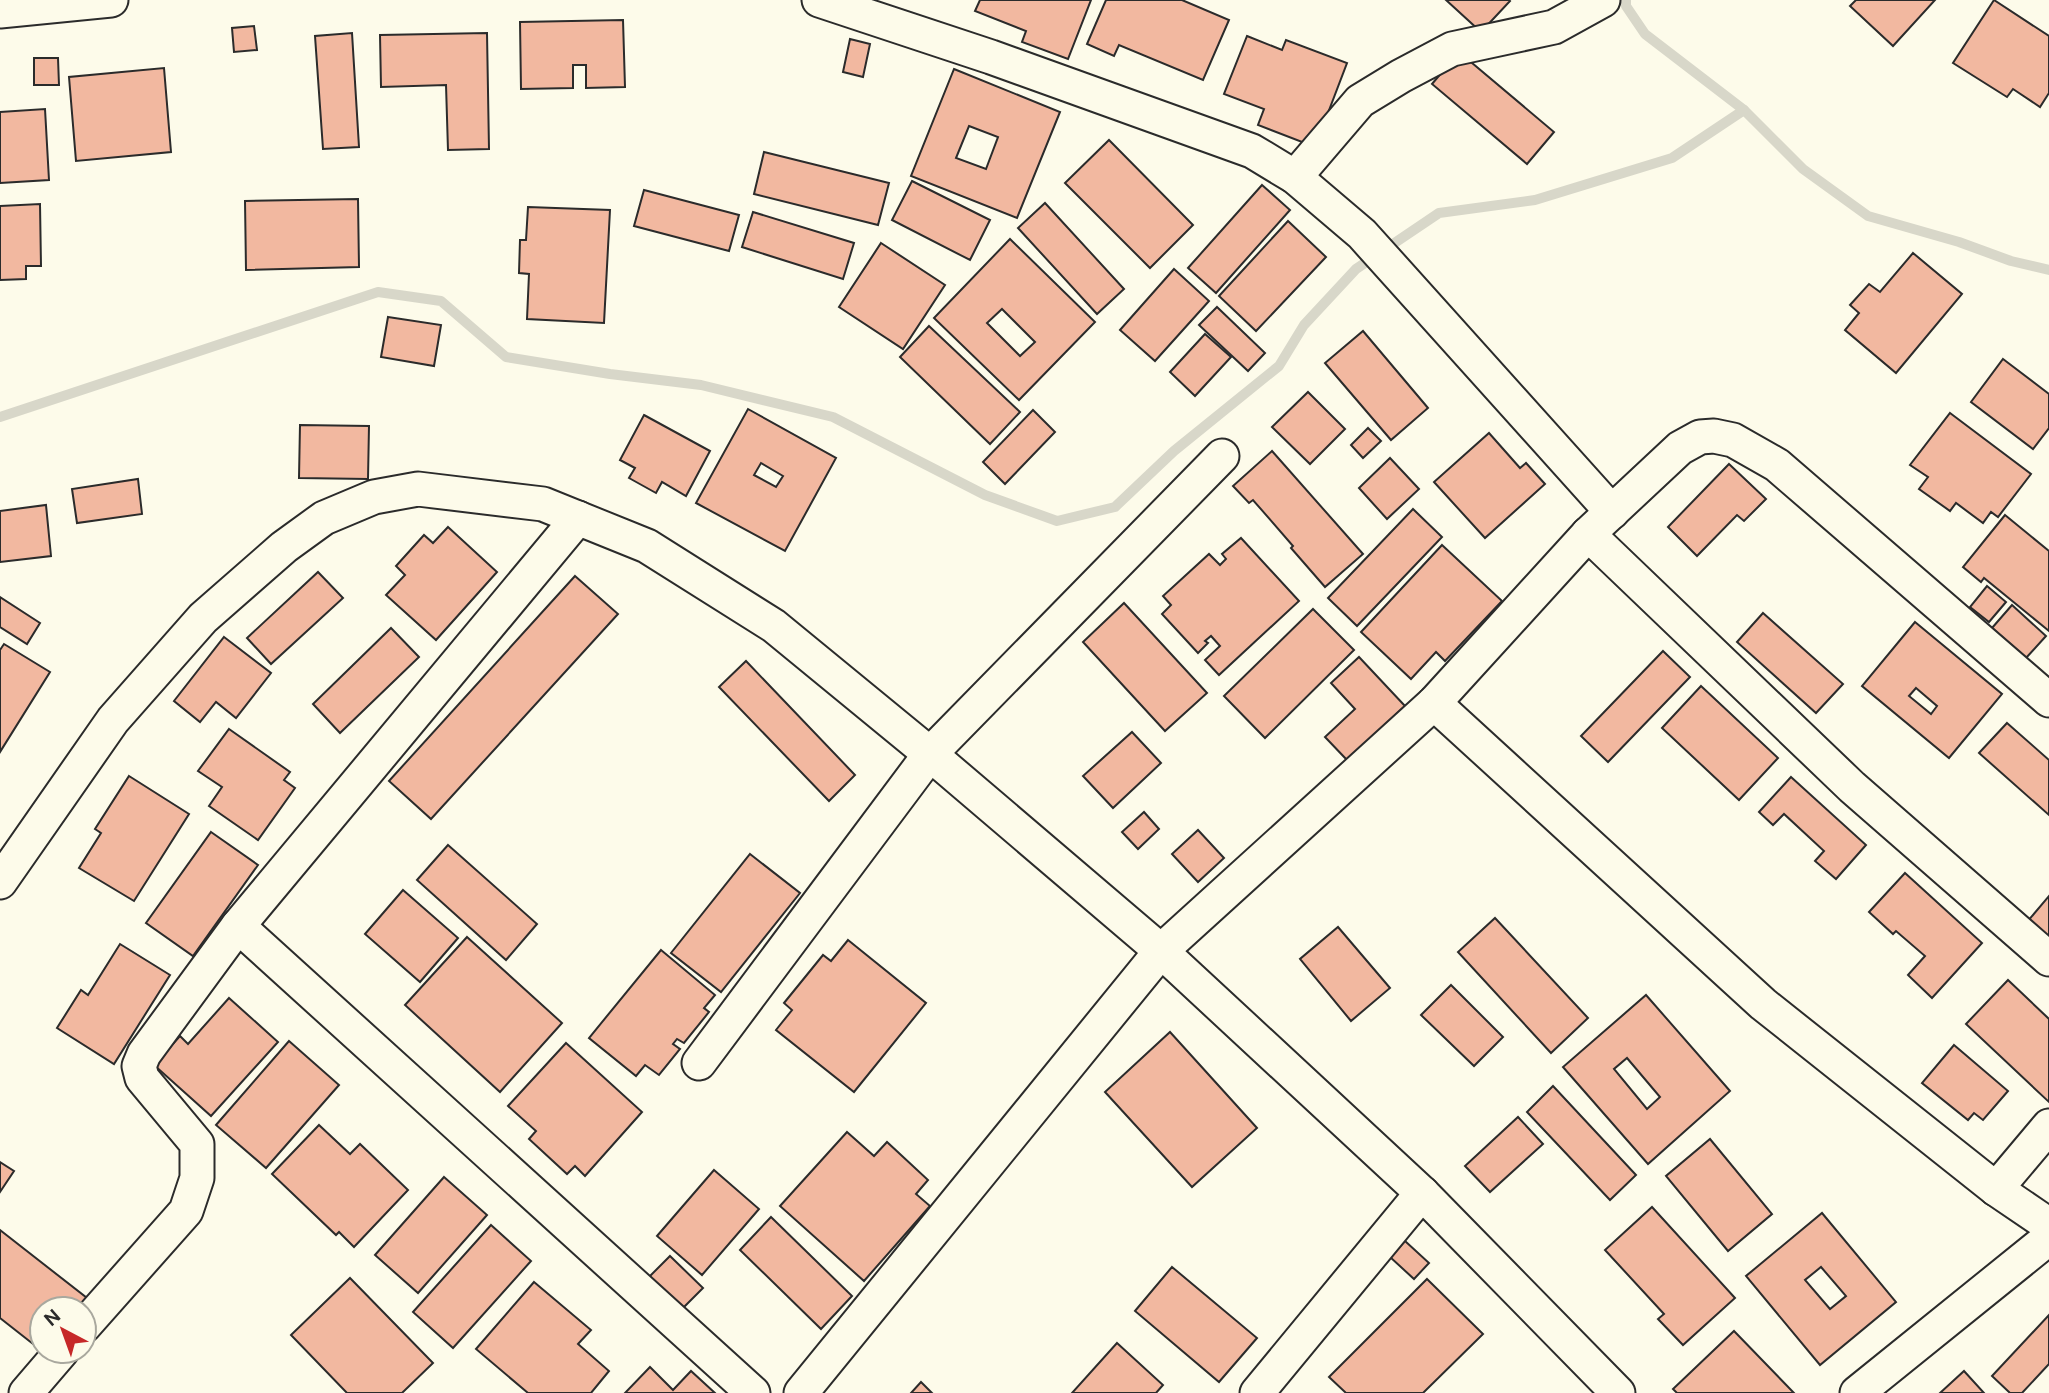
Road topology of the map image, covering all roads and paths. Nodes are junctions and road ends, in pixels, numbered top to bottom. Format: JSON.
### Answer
{"nodes":[{"id":1,"x":111,"y":0,"type":"edge"},
{"id":2,"x":819,"y":0,"type":"edge"},
{"id":3,"x":1603,"y":0,"type":"edge"},
{"id":4,"x":0,"y":11,"type":"edge"},
{"id":5,"x":1295,"y":177,"type":"junction"},
{"id":6,"x":1222,"y":456,"type":"dead end"},
{"id":7,"x":1612,"y":512,"type":"junction"},
{"id":8,"x":578,"y":518,"type":"junction"},
{"id":9,"x":1588,"y":534,"type":"junction"},
{"id":10,"x":2049,"y":700,"type":"edge"},
{"id":11,"x":1434,"y":703,"type":"junction"},
{"id":12,"x":930,"y":754,"type":"junction"},
{"id":13,"x":0,"y":882,"type":"edge"},
{"id":14,"x":238,"y":926,"type":"junction"},
{"id":15,"x":1161,"y":951,"type":"junction"},
{"id":16,"x":2049,"y":960,"type":"edge"},
{"id":17,"x":699,"y":1063,"type":"dead end"},
{"id":18,"x":2049,"y":1126,"type":"edge"},
{"id":19,"x":1996,"y":1189,"type":"junction"},
{"id":20,"x":1422,"y":1193,"type":"junction"},
{"id":21,"x":2049,"y":1225,"type":"edge"},
{"id":22,"x":2049,"y":1238,"type":"edge"},
{"id":23,"x":98,"y":1310,"type":"edge"},
{"id":24,"x":50,"y":1365,"type":"edge"},
{"id":25,"x":26,"y":1393,"type":"edge"},
{"id":26,"x":753,"y":1393,"type":"edge"},
{"id":27,"x":801,"y":1393,"type":"edge"},
{"id":28,"x":1257,"y":1393,"type":"edge"},
{"id":29,"x":1618,"y":1393,"type":"edge"},
{"id":30,"x":1857,"y":1393,"type":"edge"}],
"edges":[{"from":1,"to":4,"type":"street"},
{"from":2,"to":5,"type":"street"},
{"from":3,"to":5,"type":"street"},
{"from":5,"to":7,"type":"street"},
{"from":6,"to":12,"type":"street"},
{"from":7,"to":9,"type":"street"},
{"from":7,"to":10,"type":"street"},
{"from":8,"to":12,"type":"street"},
{"from":8,"to":13,"type":"street"},
{"from":8,"to":14,"type":"street"},
{"from":9,"to":11,"type":"street"},
{"from":9,"to":16,"type":"street"},
{"from":11,"to":15,"type":"street"},
{"from":11,"to":19,"type":"street"},
{"from":12,"to":15,"type":"street"},
{"from":12,"to":17,"type":"street"},
{"from":14,"to":23,"type":"street"},
{"from":14,"to":26,"type":"street"},
{"from":15,"to":20,"type":"street"},
{"from":15,"to":27,"type":"street"},
{"from":18,"to":19,"type":"street"},
{"from":19,"to":21,"type":"street"},
{"from":20,"to":28,"type":"street"},
{"from":20,"to":29,"type":"street"},
{"from":22,"to":30,"type":"street"},
{"from":24,"to":25,"type":"street"}]}
